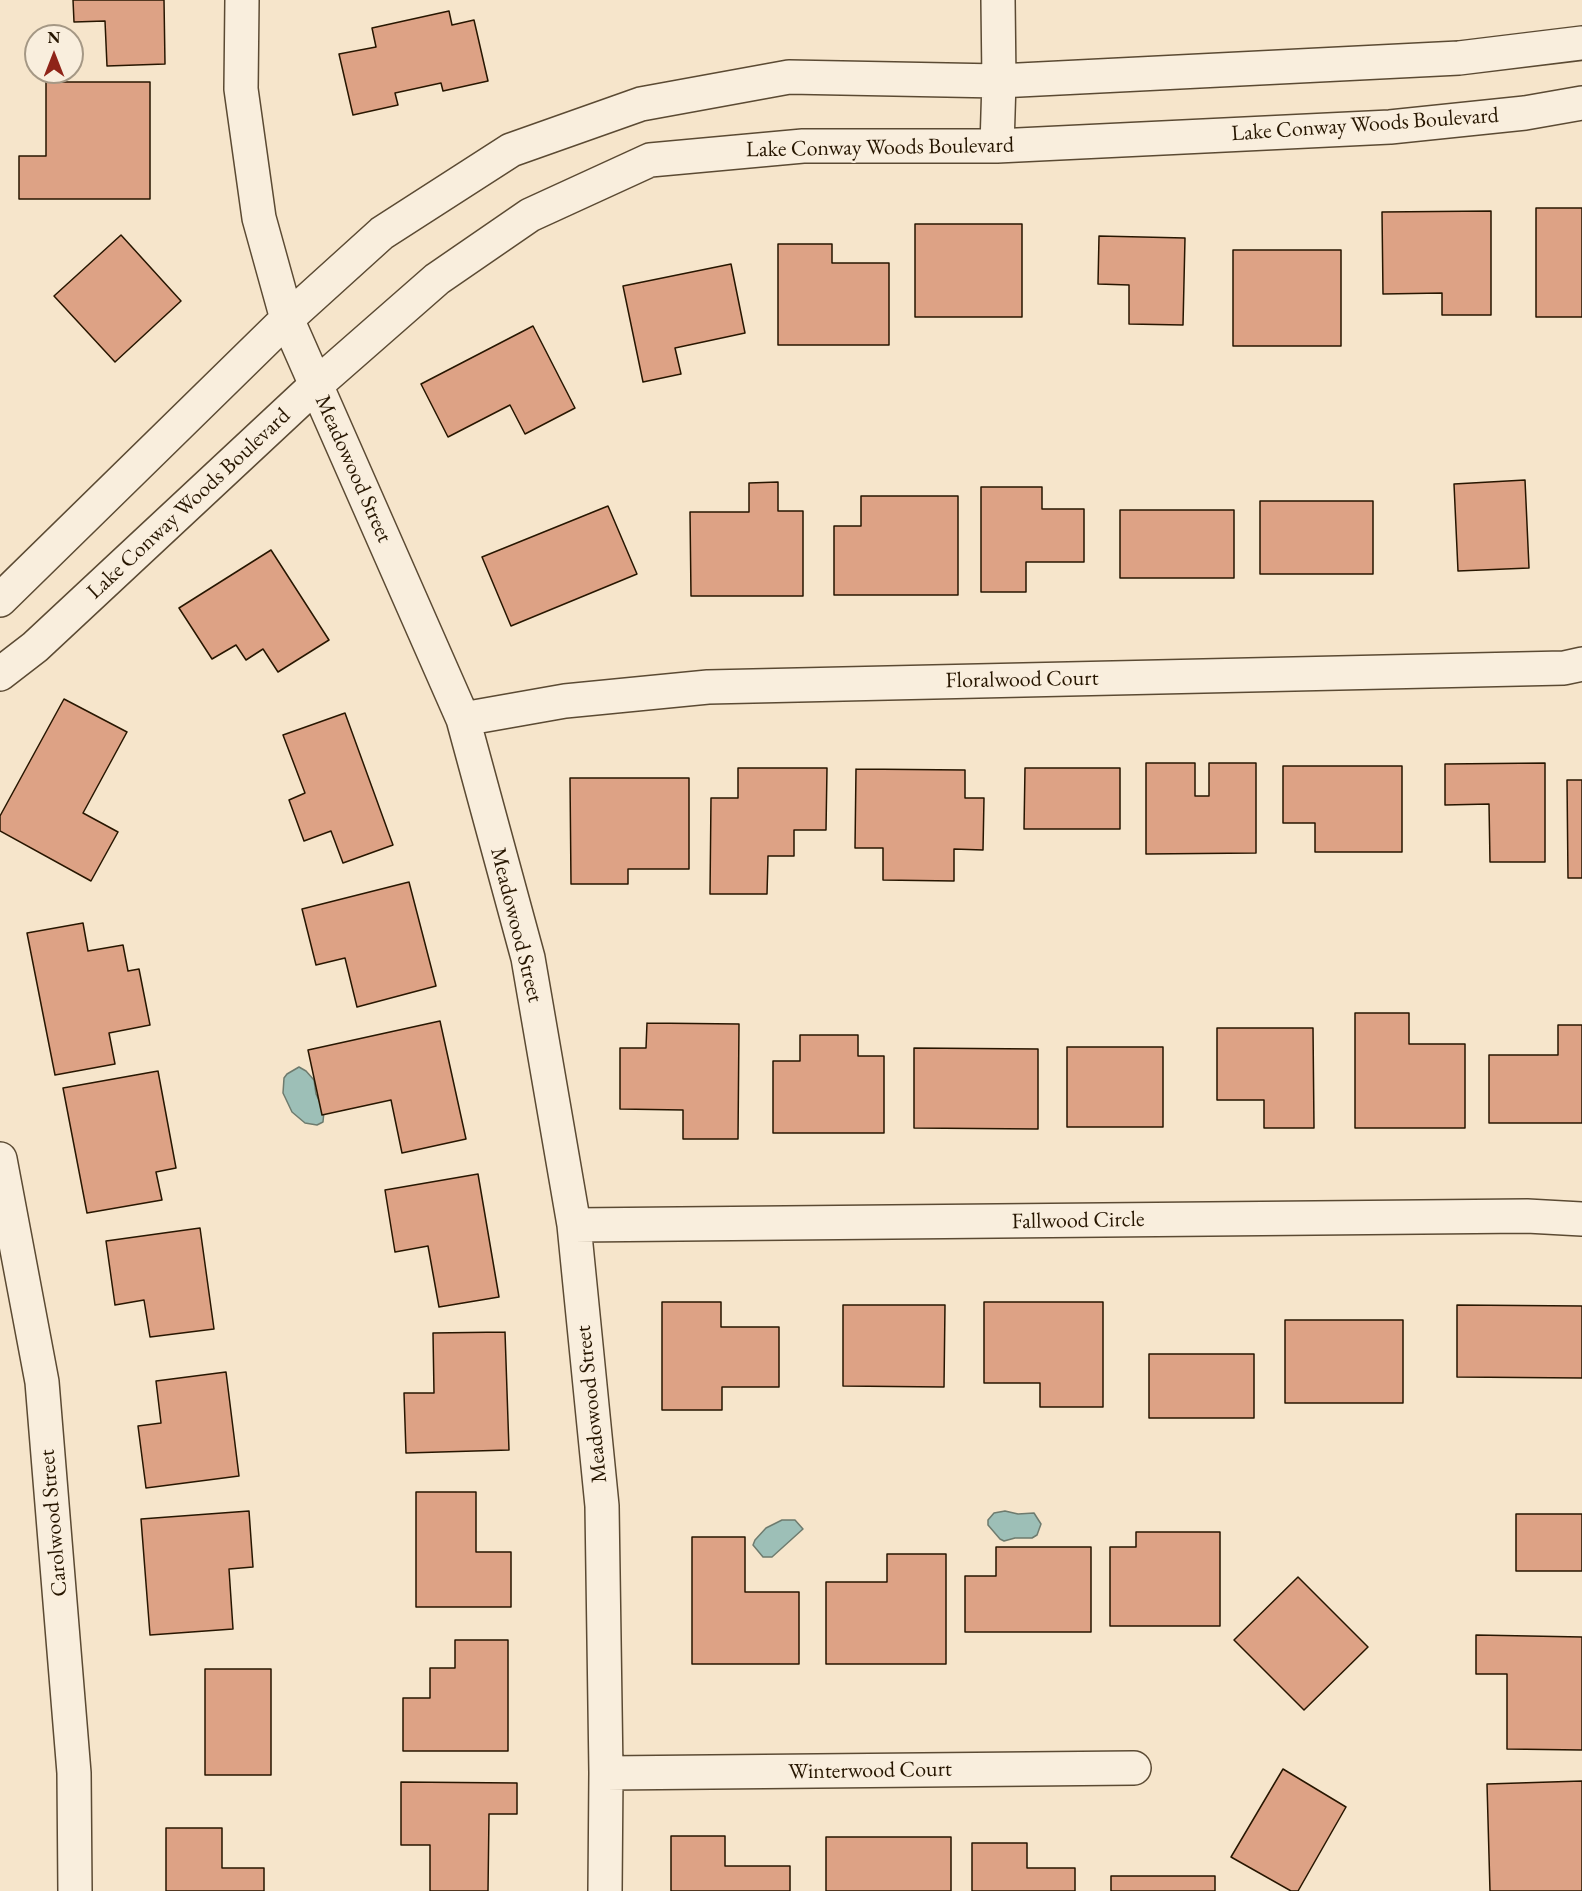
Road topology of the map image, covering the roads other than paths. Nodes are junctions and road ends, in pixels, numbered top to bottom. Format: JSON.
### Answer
{"nodes":[{"id":1,"x":242,"y":0,"type":"edge"},
{"id":2,"x":998,"y":0,"type":"edge"},
{"id":3,"x":1582,"y":43,"type":"edge"},
{"id":4,"x":999,"y":81,"type":"junction"},
{"id":5,"x":1582,"y":103,"type":"edge"},
{"id":6,"x":997,"y":146,"type":"junction"},
{"id":7,"x":287,"y":319,"type":"junction"},
{"id":8,"x":316,"y":385,"type":"junction"},
{"id":9,"x":0,"y":600,"type":"edge"},
{"id":10,"x":1582,"y":664,"type":"edge"},
{"id":11,"x":0,"y":674,"type":"edge"},
{"id":12,"x":463,"y":719,"type":"junction"},
{"id":13,"x":0,"y":1159,"type":"edge"},
{"id":14,"x":1582,"y":1220,"type":"edge"},
{"id":15,"x":574,"y":1226,"type":"junction"},
{"id":16,"x":1134,"y":1768,"type":"dead end"},
{"id":17,"x":606,"y":1773,"type":"junction"},
{"id":18,"x":75,"y":1891,"type":"edge"},
{"id":19,"x":605,"y":1891,"type":"edge"}],
"edges":[{"from":1,"to":7,"type":"street","name":"Meadowood Street"},
{"from":2,"to":4,"type":"street"},
{"from":3,"to":4,"type":"street"},
{"from":4,"to":6,"type":"street"},
{"from":4,"to":7,"type":"street"},
{"from":5,"to":6,"type":"street","name":"Lake Conway Woods Boulevard"},
{"from":6,"to":8,"type":"street","name":"Lake Conway Woods Boulevard"},
{"from":7,"to":8,"type":"street","name":"Meadowood Street"},
{"from":7,"to":9,"type":"street"},
{"from":8,"to":11,"type":"street","name":"Lake Conway Woods Boulevard"},
{"from":8,"to":12,"type":"street","name":"Meadowood Street"},
{"from":10,"to":12,"type":"street","name":"Floralwood Court"},
{"from":12,"to":15,"type":"street","name":"Meadowood Street"},
{"from":13,"to":18,"type":"street","name":"Carolwood Street"},
{"from":14,"to":15,"type":"street","name":"Fallwood Circle"},
{"from":15,"to":17,"type":"street","name":"Meadowood Street"},
{"from":16,"to":17,"type":"street","name":"Winterwood Court"},
{"from":17,"to":19,"type":"street","name":"Meadowood Street"}]}
